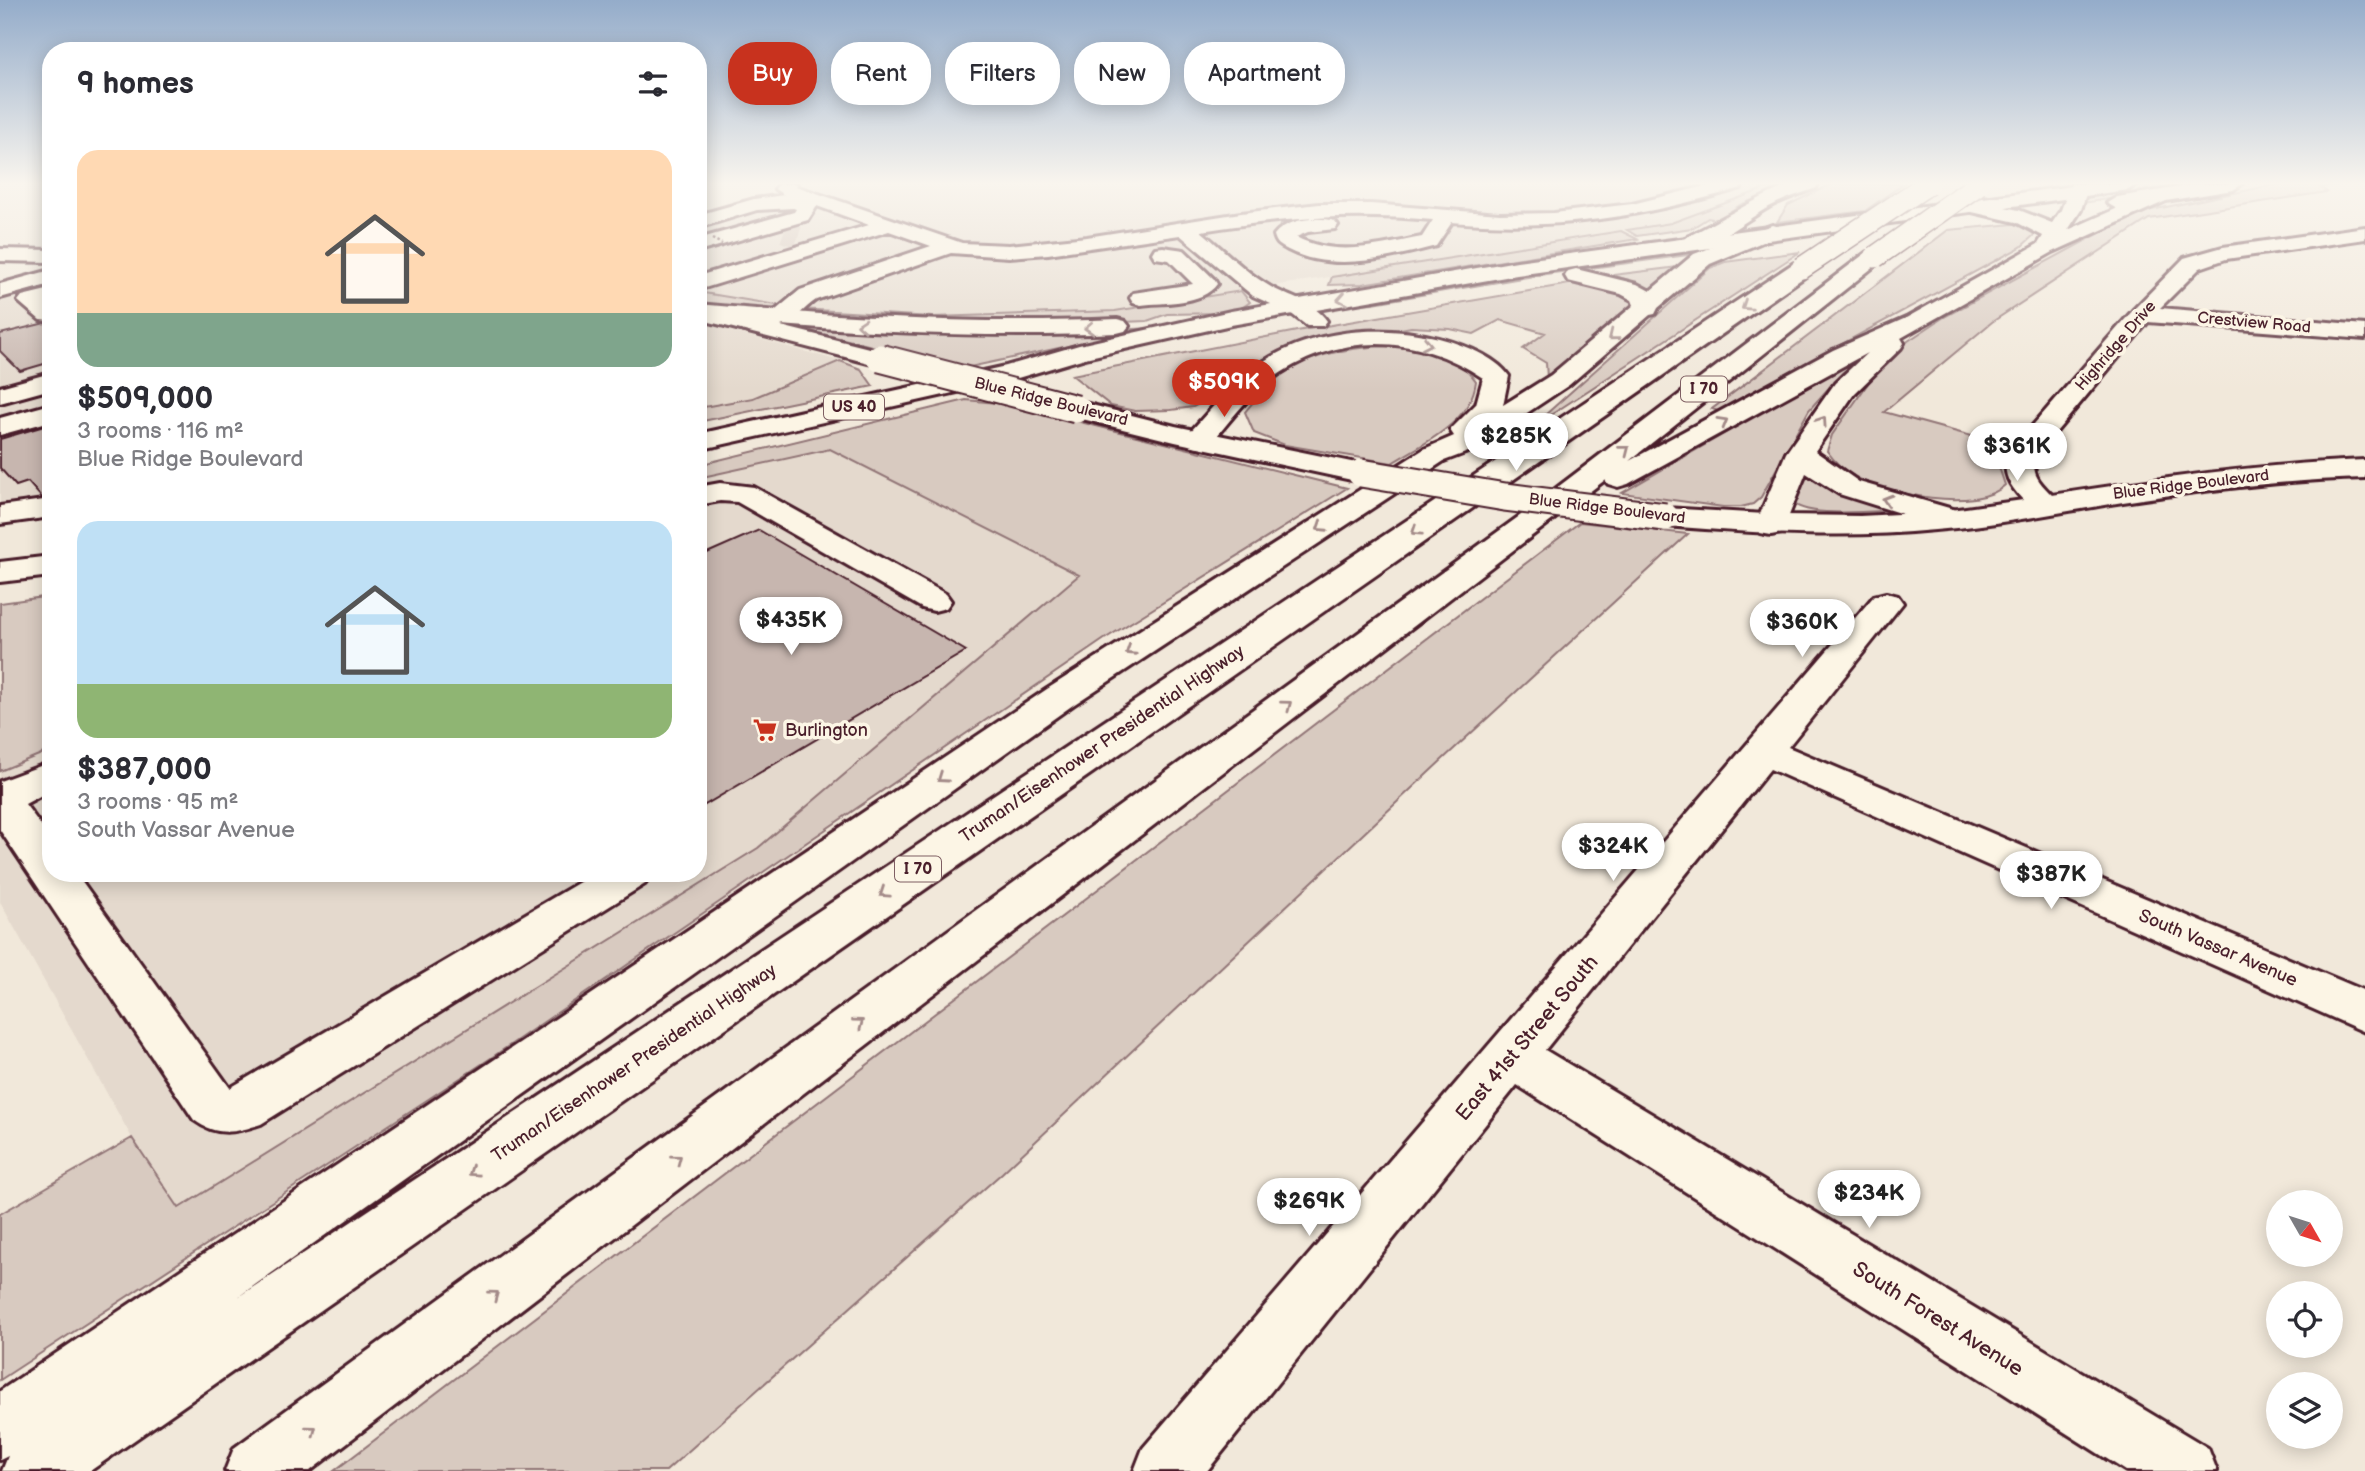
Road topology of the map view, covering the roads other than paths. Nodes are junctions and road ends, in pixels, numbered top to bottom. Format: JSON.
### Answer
{"nodes":[{"id":1,"x":799,"y":253,"type":"tunnel mouth"},
{"id":2,"x":949,"y":253,"type":"edge"},
{"id":3,"x":1098,"y":253,"type":"edge"},
{"id":4,"x":1163,"y":253,"type":"dead end"},
{"id":5,"x":1215,"y":253,"type":"edge"},
{"id":6,"x":1311,"y":253,"type":"edge"},
{"id":7,"x":1356,"y":253,"type":"edge"},
{"id":8,"x":1680,"y":253,"type":"edge"},
{"id":9,"x":1689,"y":253,"type":"edge"},
{"id":10,"x":1696,"y":253,"type":"edge"},
{"id":11,"x":1733,"y":253,"type":"edge"},
{"id":12,"x":1802,"y":253,"type":"edge"},
{"id":13,"x":1813,"y":253,"type":"edge"},
{"id":14,"x":1825,"y":253,"type":"edge"},
{"id":15,"x":1881,"y":253,"type":"edge"},
{"id":16,"x":2031,"y":253,"type":"edge"},
{"id":17,"x":2226,"y":253,"type":"edge"},
{"id":18,"x":0,"y":255,"type":"edge"},
{"id":19,"x":42,"y":256,"type":"edge"},
{"id":20,"x":1807,"y":256,"type":"junction"},
{"id":21,"x":1108,"y":260,"type":"dead end"},
{"id":22,"x":1278,"y":275,"type":"dead end"},
{"id":23,"x":1576,"y":276,"type":"junction"},
{"id":24,"x":42,"y":279,"type":"edge"},
{"id":25,"x":707,"y":280,"type":"edge"},
{"id":26,"x":0,"y":291,"type":"edge"},
{"id":27,"x":1141,"y":298,"type":"dead end"},
{"id":28,"x":1647,"y":309,"type":"junction"},
{"id":29,"x":707,"y":312,"type":"edge"},
{"id":30,"x":707,"y":313,"type":"edge"},
{"id":31,"x":1306,"y":314,"type":"junction"},
{"id":32,"x":2142,"y":314,"type":"junction"},
{"id":33,"x":1231,"y":318,"type":"junction"},
{"id":34,"x":779,"y":319,"type":"junction"},
{"id":35,"x":737,"y":321,"type":"junction"},
{"id":36,"x":1914,"y":323,"type":"junction"},
{"id":37,"x":2365,"y":332,"type":"edge"},
{"id":38,"x":739,"y":346,"type":"dead end"},
{"id":39,"x":838,"y":347,"type":"junction"},
{"id":40,"x":791,"y":362,"type":"dead end"},
{"id":41,"x":1011,"y":372,"type":"junction"},
{"id":42,"x":42,"y":383,"type":"edge"},
{"id":43,"x":0,"y":395,"type":"edge"},
{"id":44,"x":42,"y":415,"type":"edge"},
{"id":45,"x":0,"y":427,"type":"edge"},
{"id":46,"x":1199,"y":439,"type":"junction"},
{"id":47,"x":707,"y":440,"type":"edge"},
{"id":48,"x":1800,"y":453,"type":"junction"},
{"id":49,"x":1434,"y":456,"type":"junction"},
{"id":50,"x":2365,"y":470,"type":"edge"},
{"id":51,"x":707,"y":494,"type":"edge"},
{"id":52,"x":2044,"y":504,"type":"junction"},
{"id":53,"x":42,"y":509,"type":"edge"},
{"id":54,"x":0,"y":515,"type":"edge"},
{"id":55,"x":1952,"y":519,"type":"junction"},
{"id":56,"x":1532,"y":522,"type":"junction"},
{"id":57,"x":1771,"y":526,"type":"junction"},
{"id":58,"x":42,"y":567,"type":"edge"},
{"id":59,"x":0,"y":572,"type":"edge"},
{"id":60,"x":934,"y":601,"type":"dead end"},
{"id":61,"x":1886,"y":603,"type":"dead end"},
{"id":62,"x":1763,"y":751,"type":"junction"},
{"id":63,"x":42,"y":779,"type":"edge"},
{"id":64,"x":42,"y":859,"type":"edge"},
{"id":65,"x":58,"y":882,"type":"edge"},
{"id":66,"x":615,"y":882,"type":"edge"},
{"id":67,"x":2365,"y":1012,"type":"edge"},
{"id":68,"x":1513,"y":1056,"type":"junction"},
{"id":69,"x":0,"y":1428,"type":"edge"},
{"id":70,"x":34,"y":1471,"type":"edge"},
{"id":71,"x":257,"y":1471,"type":"edge"},
{"id":72,"x":1166,"y":1471,"type":"edge"},
{"id":73,"x":2185,"y":1471,"type":"edge"}],
"edges":[{"from":1,"to":25,"type":"main road"},
{"from":2,"to":34,"type":"main road"},
{"from":3,"to":21,"type":"main road"},
{"from":4,"to":27,"type":"main road"},
{"from":5,"to":31,"type":"main road"},
{"from":6,"to":7,"type":"main road"},
{"from":8,"to":31,"type":"main road","number":"US 40","one_way":true},
{"from":9,"to":23,"type":"main road","number":"US 40"},
{"from":10,"to":28,"type":"main road"},
{"from":11,"to":20,"type":"main road","number":"US 40"},
{"from":12,"to":20,"type":"main road"},
{"from":13,"to":20,"type":"main road","name":"Truman/Eisenhower Presidential Highway","number":"I 70","bridge":true},
{"from":14,"to":20,"type":"main road","number":"US 40"},
{"from":56,"to":15,"type":"main road","number":"I 70","one_way":true,"bridge":true},
{"from":16,"to":36,"type":"main road"},
{"from":17,"to":32,"type":"main road","name":"Highridge Drive"},
{"from":18,"to":19,"type":"main road"},
{"from":20,"to":70,"type":"main road","name":"Truman/Eisenhower Presidential Highway","number":"I 70","one_way":true},
{"from":22,"to":31,"type":"main road"},
{"from":23,"to":28,"type":"main road"},
{"from":23,"to":31,"type":"main road","number":"US 40"},
{"from":24,"to":26,"type":"main road"},
{"from":28,"to":49,"type":"main road","one_way":true},
{"from":29,"to":34,"type":"main road"},
{"from":30,"to":35,"type":"main road","name":"Blue Ridge Boulevard"},
{"from":31,"to":33,"type":"main road","number":"US 40"},
{"from":31,"to":41,"type":"main road","number":"US 40"},
{"from":32,"to":37,"type":"main road","name":"Crestview Road"},
{"from":32,"to":52,"type":"main road","name":"Highridge Drive"},
{"from":33,"to":34,"type":"main road","one_way":true},
{"from":33,"to":41,"type":"main road","number":"US 40"},
{"from":35,"to":38,"type":"main road"},
{"from":35,"to":39,"type":"main road","name":"Blue Ridge Boulevard"},
{"from":48,"to":36,"type":"main road","one_way":true},
{"from":56,"to":36,"type":"main road","one_way":true},
{"from":39,"to":40,"type":"main road"},
{"from":39,"to":46,"type":"main road","name":"Blue Ridge Boulevard","bridge":true},
{"from":41,"to":47,"type":"main road","number":"US 40"},
{"from":42,"to":43,"type":"main road"},
{"from":44,"to":45,"type":"main road"},
{"from":46,"to":49,"type":"main road","one_way":true},
{"from":46,"to":57,"type":"main road","name":"Blue Ridge Boulevard","bridge":true},
{"from":55,"to":48,"type":"main road","one_way":true},
{"from":48,"to":57,"type":"main road"},
{"from":49,"to":69,"type":"main road","one_way":true},
{"from":50,"to":52,"type":"main road","name":"Blue Ridge Boulevard"},
{"from":51,"to":60,"type":"main road"},
{"from":52,"to":55,"type":"main road","name":"Blue Ridge Boulevard"},
{"from":53,"to":54,"type":"main road"},
{"from":55,"to":57,"type":"main road","name":"Blue Ridge Boulevard"},
{"from":71,"to":56,"type":"main road","number":"I 70","one_way":true},
{"from":58,"to":59,"type":"main road"},
{"from":61,"to":62,"type":"main road","name":"East 41st Street South"},
{"from":62,"to":67,"type":"main road","name":"South Vassar Avenue"},
{"from":62,"to":68,"type":"main road","name":"East 41st Street South"},
{"from":63,"to":64,"type":"main road"},
{"from":65,"to":66,"type":"main road"},
{"from":68,"to":72,"type":"main road","name":"East 41st Street South"},
{"from":68,"to":73,"type":"main road","name":"South Forest Avenue"}]}
